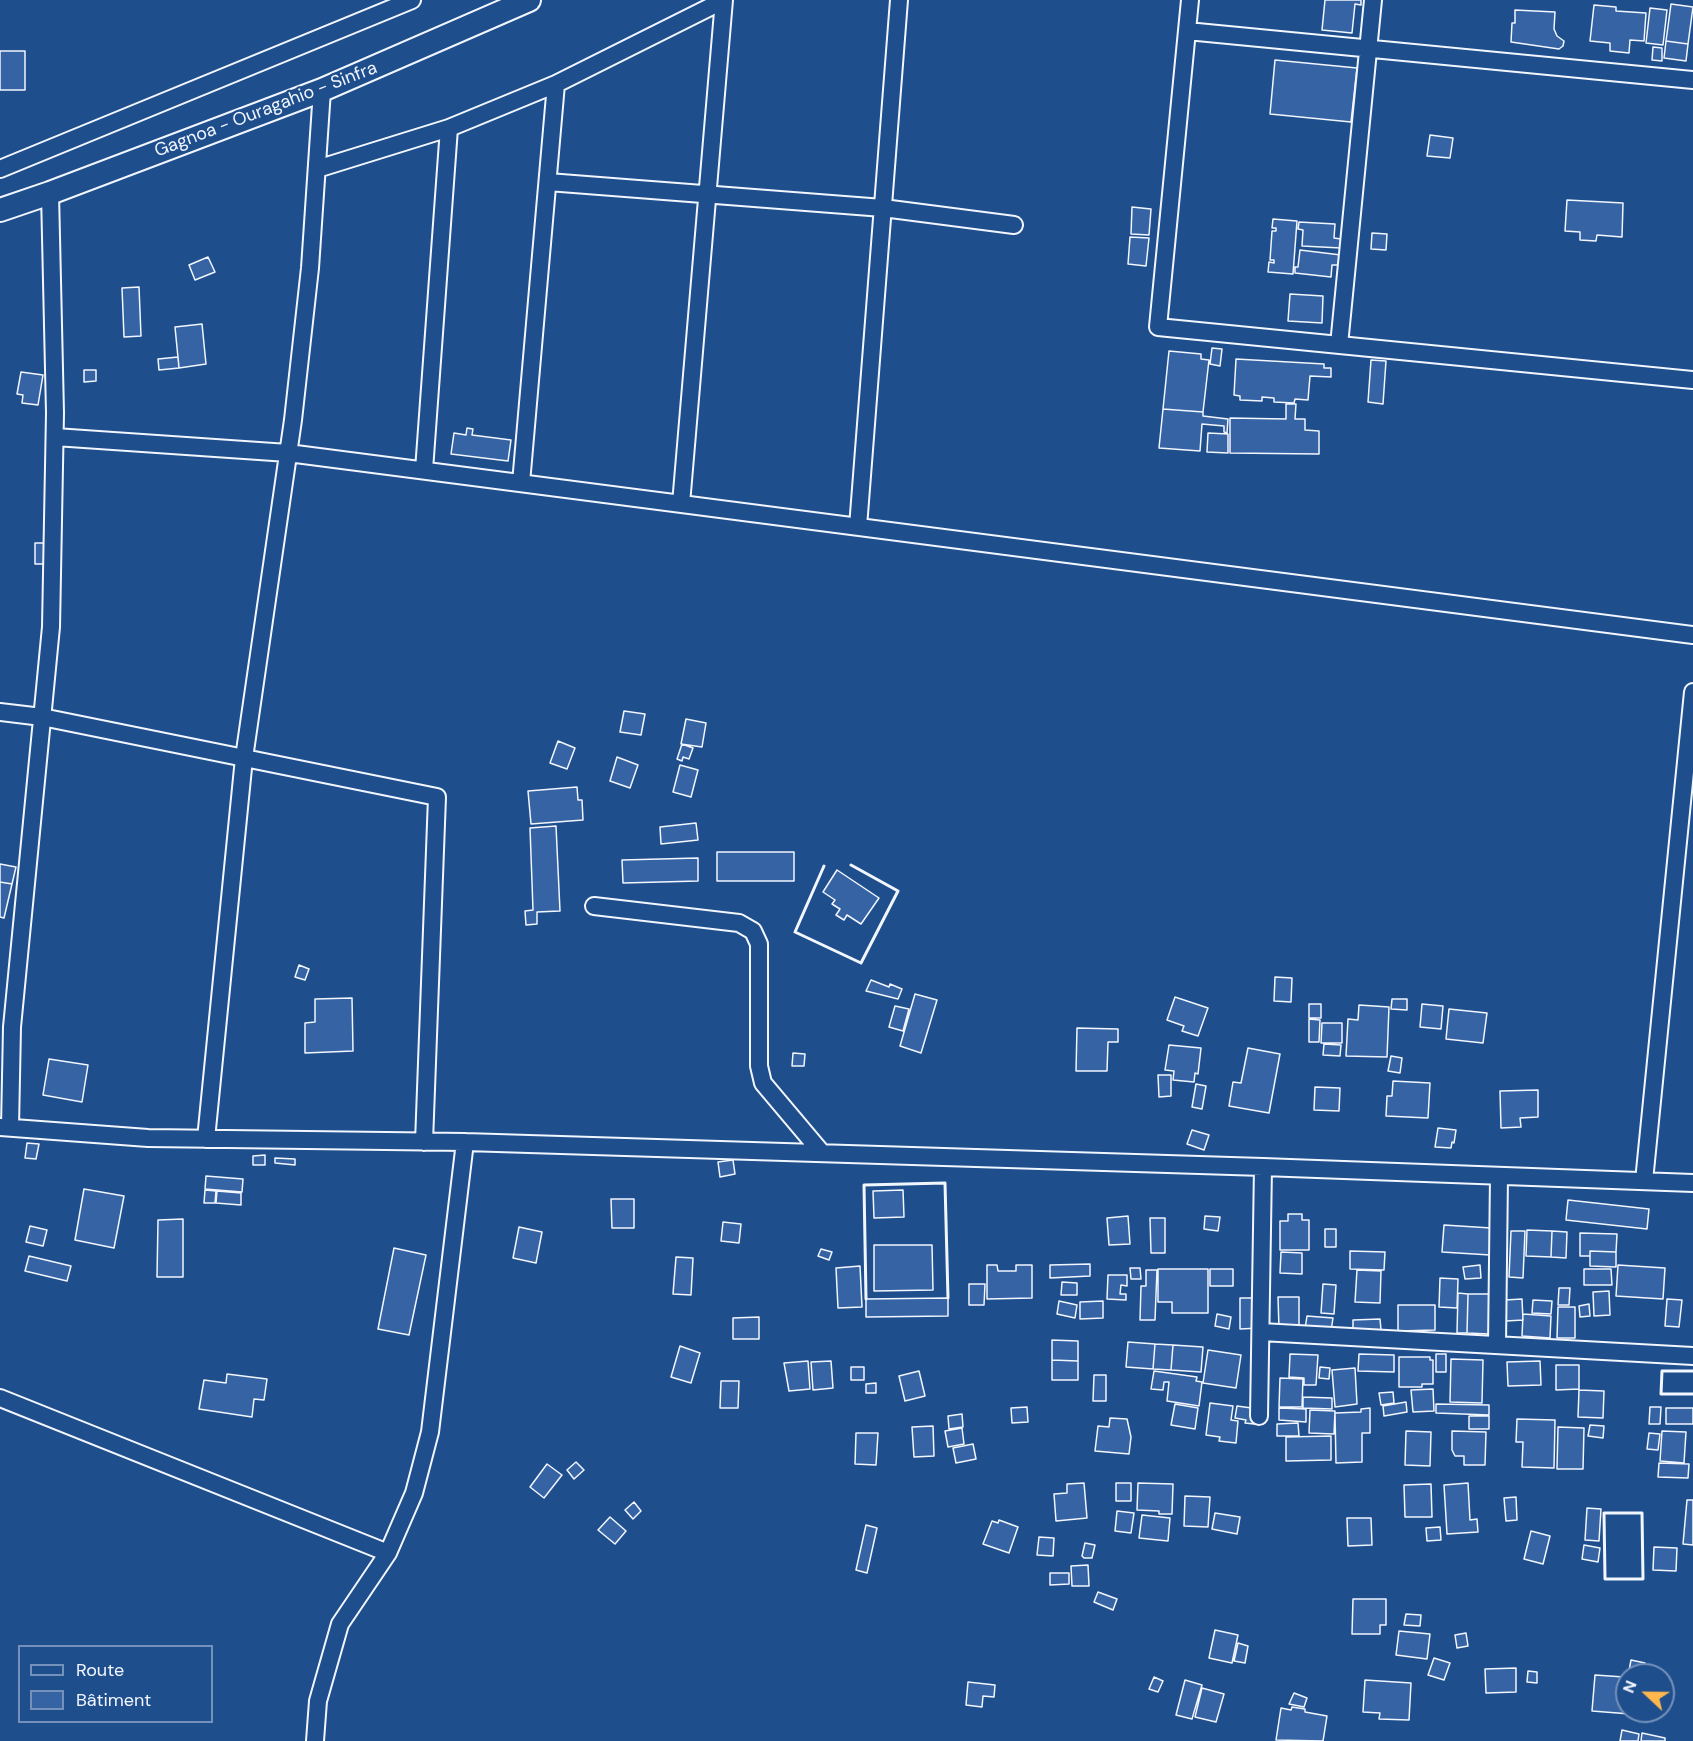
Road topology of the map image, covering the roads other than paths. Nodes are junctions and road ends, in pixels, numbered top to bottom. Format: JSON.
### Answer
{"nodes":[{"id":1,"x":412,"y":0,"type":"edge"},
{"id":2,"x":529,"y":0,"type":"edge"},
{"id":3,"x":724,"y":0,"type":"edge"},
{"id":4,"x":899,"y":0,"type":"edge"},
{"id":5,"x":1190,"y":0,"type":"edge"},
{"id":6,"x":1372,"y":0,"type":"edge"},
{"id":7,"x":1187,"y":31,"type":"junction"},
{"id":8,"x":1369,"y":50,"type":"junction"},
{"id":9,"x":1693,"y":80,"type":"edge"},
{"id":10,"x":556,"y":84,"type":"junction"},
{"id":11,"x":322,"y":90,"type":"junction"},
{"id":12,"x":449,"y":128,"type":"junction"},
{"id":13,"x":0,"y":169,"type":"edge"},
{"id":14,"x":317,"y":169,"type":"junction"},
{"id":15,"x":548,"y":182,"type":"junction"},
{"id":16,"x":50,"y":193,"type":"junction"},
{"id":17,"x":708,"y":196,"type":"junction"},
{"id":18,"x":883,"y":208,"type":"junction"},
{"id":19,"x":0,"y":210,"type":"edge"},
{"id":20,"x":1014,"y":225,"type":"dead end"},
{"id":21,"x":1339,"y":345,"type":"junction"},
{"id":22,"x":1693,"y":380,"type":"edge"},
{"id":23,"x":55,"y":437,"type":"junction"},
{"id":24,"x":288,"y":453,"type":"junction"},
{"id":25,"x":424,"y":470,"type":"junction"},
{"id":26,"x":521,"y":483,"type":"junction"},
{"id":27,"x":681,"y":504,"type":"junction"},
{"id":28,"x":858,"y":527,"type":"junction"},
{"id":29,"x":1693,"y":635,"type":"edge"},
{"id":30,"x":1693,"y":692,"type":"edge"},
{"id":31,"x":0,"y":712,"type":"edge"},
{"id":32,"x":42,"y":717,"type":"junction"},
{"id":33,"x":244,"y":758,"type":"junction"},
{"id":34,"x":594,"y":906,"type":"dead end"},
{"id":35,"x":5,"y":1127,"type":"edge"},
{"id":36,"x":206,"y":1139,"type":"junction"},
{"id":37,"x":424,"y":1142,"type":"junction"},
{"id":38,"x":465,"y":1142,"type":"junction"},
{"id":39,"x":822,"y":1153,"type":"junction"},
{"id":40,"x":1263,"y":1167,"type":"junction"},
{"id":41,"x":1499,"y":1176,"type":"junction"},
{"id":42,"x":1644,"y":1181,"type":"junction"},
{"id":43,"x":1693,"y":1183,"type":"edge"},
{"id":44,"x":1261,"y":1332,"type":"junction"},
{"id":45,"x":1497,"y":1345,"type":"junction"},
{"id":46,"x":1693,"y":1356,"type":"edge"},
{"id":47,"x":0,"y":1398,"type":"edge"},
{"id":48,"x":1259,"y":1416,"type":"dead end"},
{"id":49,"x":388,"y":1553,"type":"junction"},
{"id":50,"x":315,"y":1741,"type":"edge"}],
"edges":[{"from":1,"to":13,"type":"street"},
{"from":2,"to":11,"type":"main road","name":"Gagnoa - Ouragahio - Sinfra"},
{"from":3,"to":10,"type":"street"},
{"from":3,"to":17,"type":"street"},
{"from":4,"to":18,"type":"street"},
{"from":5,"to":7,"type":"street"},
{"from":6,"to":8,"type":"street"},
{"from":7,"to":8,"type":"street"},
{"from":7,"to":21,"type":"street"},
{"from":8,"to":9,"type":"street"},
{"from":8,"to":21,"type":"street"},
{"from":10,"to":12,"type":"street"},
{"from":10,"to":15,"type":"street"},
{"from":11,"to":14,"type":"street"},
{"from":11,"to":16,"type":"main road","name":"Gagnoa - Ouragahio - Sinfra"},
{"from":12,"to":14,"type":"street"},
{"from":12,"to":25,"type":"street"},
{"from":14,"to":24,"type":"street"},
{"from":15,"to":17,"type":"street"},
{"from":15,"to":26,"type":"street"},
{"from":16,"to":19,"type":"main road","name":"Gagnoa - Ouragahio - Sinfra"},
{"from":16,"to":23,"type":"street"},
{"from":17,"to":18,"type":"street"},
{"from":17,"to":27,"type":"street"},
{"from":18,"to":20,"type":"street"},
{"from":18,"to":28,"type":"street"},
{"from":21,"to":22,"type":"street"},
{"from":23,"to":24,"type":"street"},
{"from":23,"to":32,"type":"street"},
{"from":24,"to":25,"type":"street"},
{"from":24,"to":33,"type":"street"},
{"from":25,"to":26,"type":"street"},
{"from":26,"to":27,"type":"street"},
{"from":27,"to":28,"type":"street"},
{"from":28,"to":29,"type":"street"},
{"from":30,"to":42,"type":"street"},
{"from":31,"to":32,"type":"street"},
{"from":32,"to":33,"type":"street"},
{"from":32,"to":35,"type":"street"},
{"from":33,"to":36,"type":"street"},
{"from":33,"to":37,"type":"street"},
{"from":34,"to":39,"type":"street"},
{"from":35,"to":36,"type":"street"},
{"from":36,"to":37,"type":"street"},
{"from":37,"to":38,"type":"street"},
{"from":38,"to":39,"type":"street"},
{"from":38,"to":49,"type":"street"},
{"from":39,"to":40,"type":"street"},
{"from":40,"to":41,"type":"street"},
{"from":40,"to":44,"type":"street"},
{"from":41,"to":42,"type":"street"},
{"from":41,"to":45,"type":"street"},
{"from":42,"to":43,"type":"street"},
{"from":44,"to":45,"type":"street"},
{"from":44,"to":48,"type":"street"},
{"from":45,"to":46,"type":"street"},
{"from":47,"to":49,"type":"street"},
{"from":49,"to":50,"type":"street"}]}
